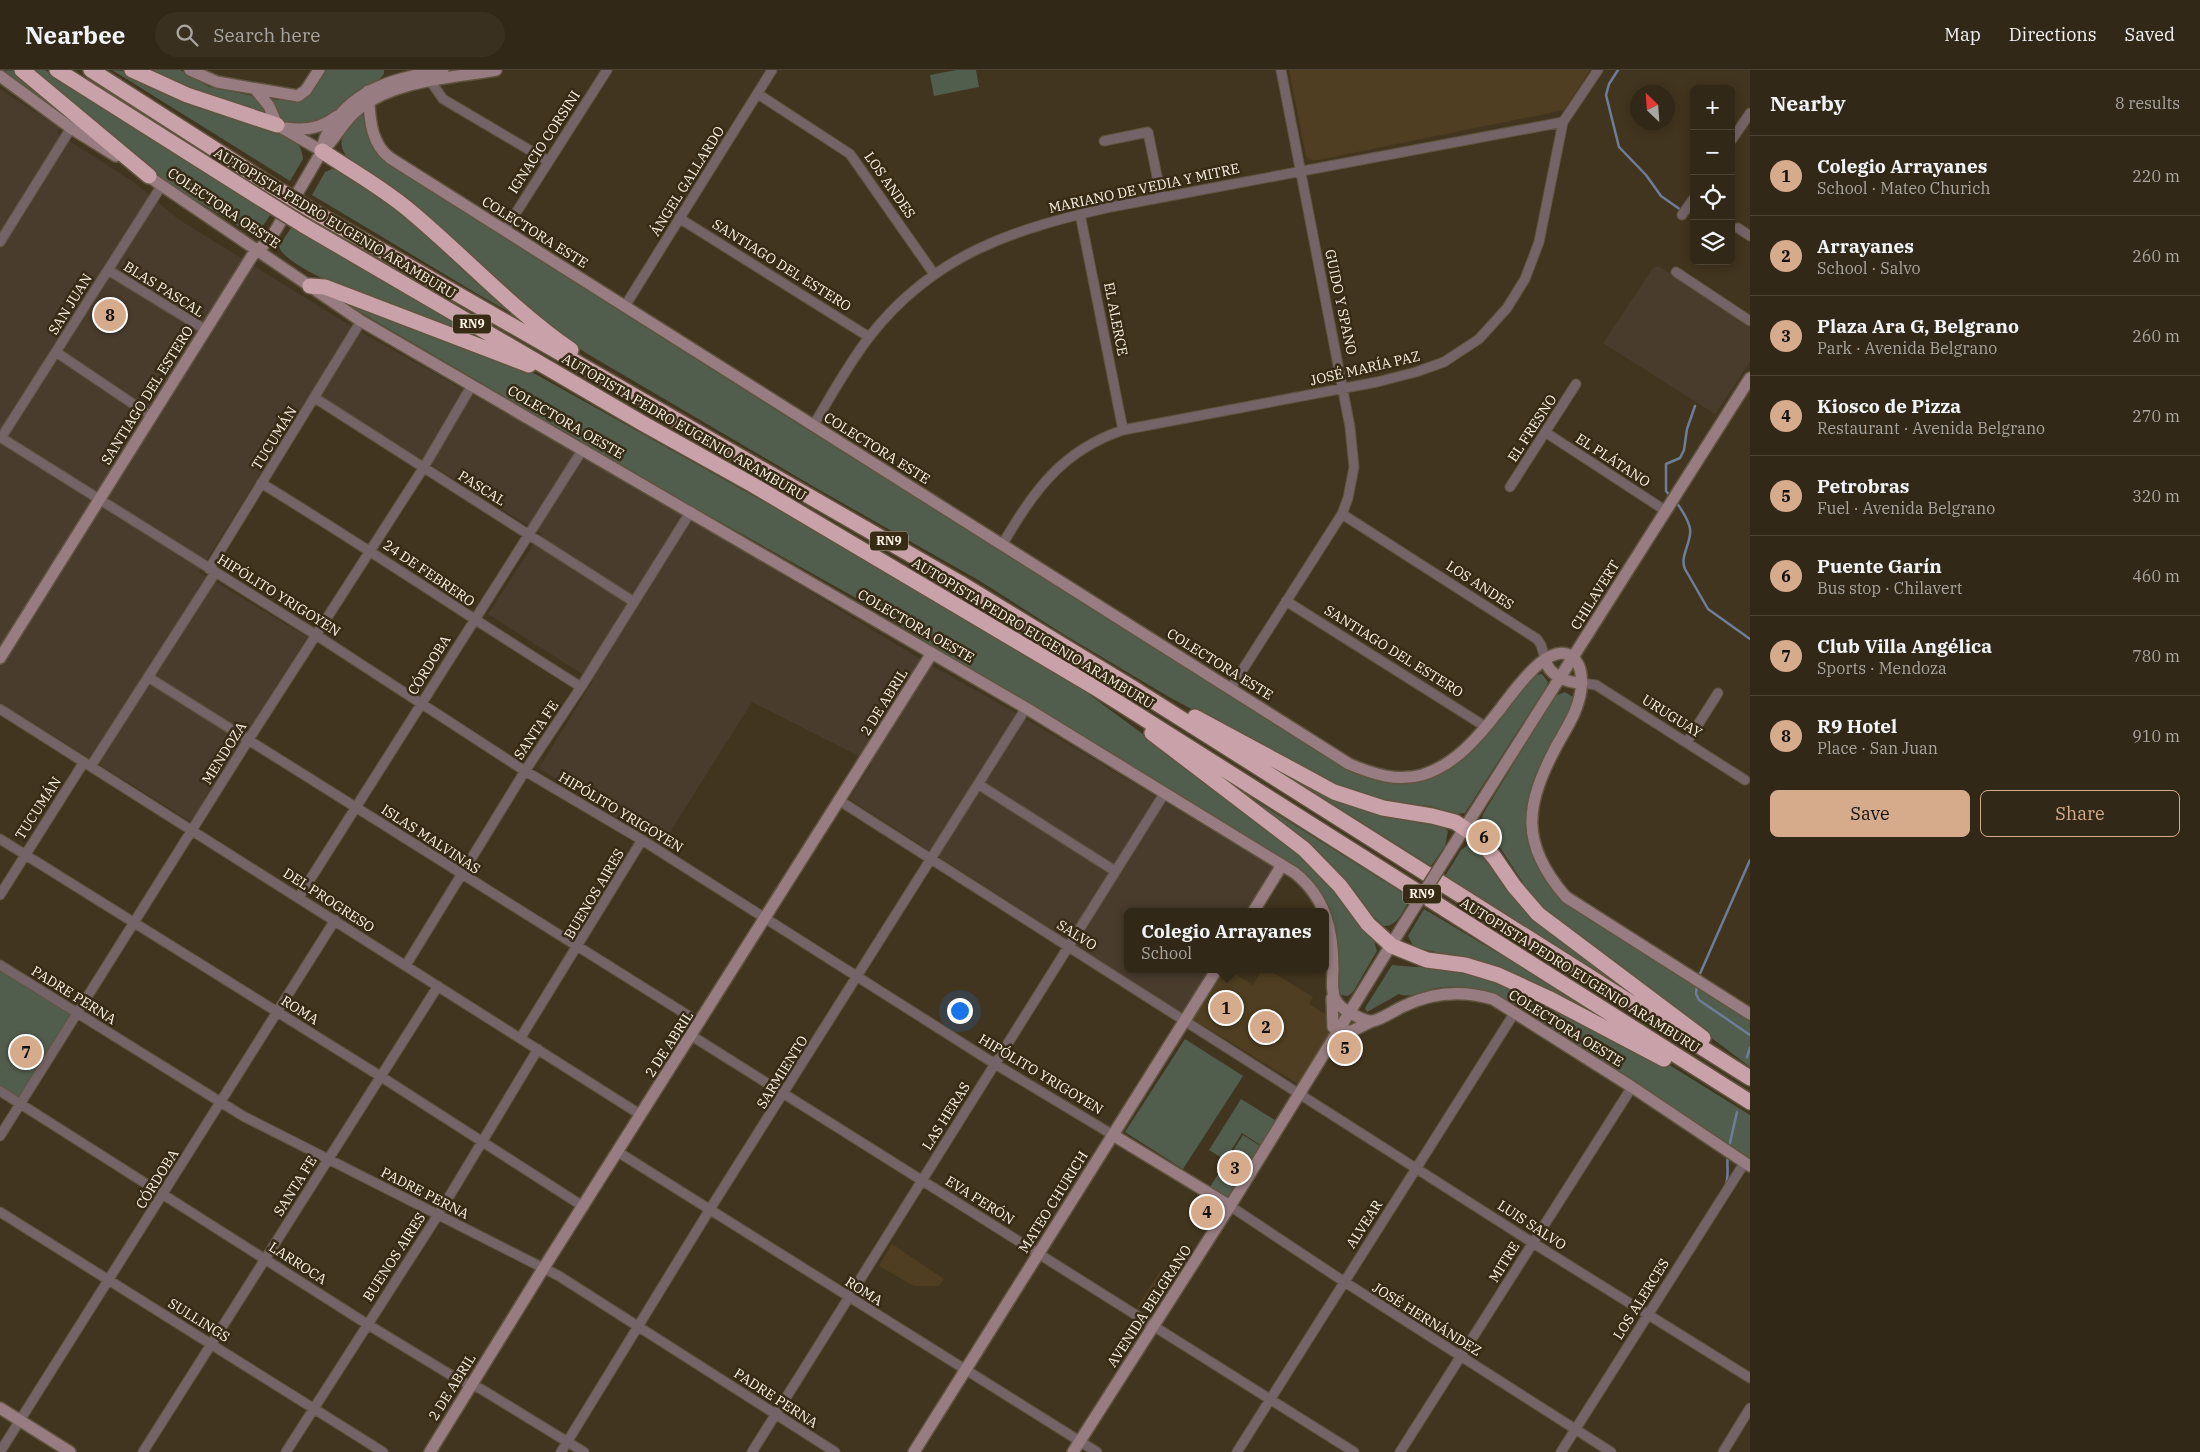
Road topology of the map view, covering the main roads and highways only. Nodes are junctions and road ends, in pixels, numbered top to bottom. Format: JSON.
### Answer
{"nodes":[{"id":1,"x":22,"y":70,"type":"edge"},
{"id":2,"x":57,"y":70,"type":"edge"},
{"id":3,"x":91,"y":70,"type":"edge"},
{"id":4,"x":132,"y":70,"type":"edge"},
{"id":5,"x":278,"y":125,"type":"road end"},
{"id":6,"x":322,"y":151,"type":"road end"},
{"id":7,"x":149,"y":176,"type":"road end"},
{"id":8,"x":310,"y":286,"type":"road end"},
{"id":9,"x":645,"y":400,"type":"junction"},
{"id":10,"x":642,"y":422,"type":"junction"},
{"id":11,"x":1094,"y":687,"type":"junction"},
{"id":12,"x":1130,"y":687,"type":"junction"},
{"id":13,"x":1750,"y":1076,"type":"edge"},
{"id":14,"x":1750,"y":1103,"type":"edge"}],
"edges":[{"from":1,"to":7,"type":"highway"},
{"from":2,"to":10,"type":"highway","name":"AUTOPISTA PEDRO EUGENIO ARAMBURU","number":"RN9","bridge":true},
{"from":3,"to":9,"type":"highway","name":"AUTOPISTA PEDRO EUGENIO ARAMBURU","number":"RN9","bridge":true},
{"from":4,"to":5,"type":"highway"},
{"from":6,"to":9,"type":"highway"},
{"from":8,"to":10,"type":"highway"},
{"from":9,"to":12,"type":"highway","name":"AUTOPISTA PEDRO EUGENIO ARAMBURU","number":"RN9"},
{"from":10,"to":11,"type":"highway","name":"AUTOPISTA PEDRO EUGENIO ARAMBURU","number":"RN9"},
{"from":11,"to":14,"type":"highway","name":"AUTOPISTA PEDRO EUGENIO ARAMBURU","number":"RN9"},
{"from":11,"to":14,"type":"highway"},
{"from":12,"to":13,"type":"highway","name":"AUTOPISTA PEDRO EUGENIO ARAMBURU","number":"RN9"},
{"from":12,"to":13,"type":"highway"}]}
